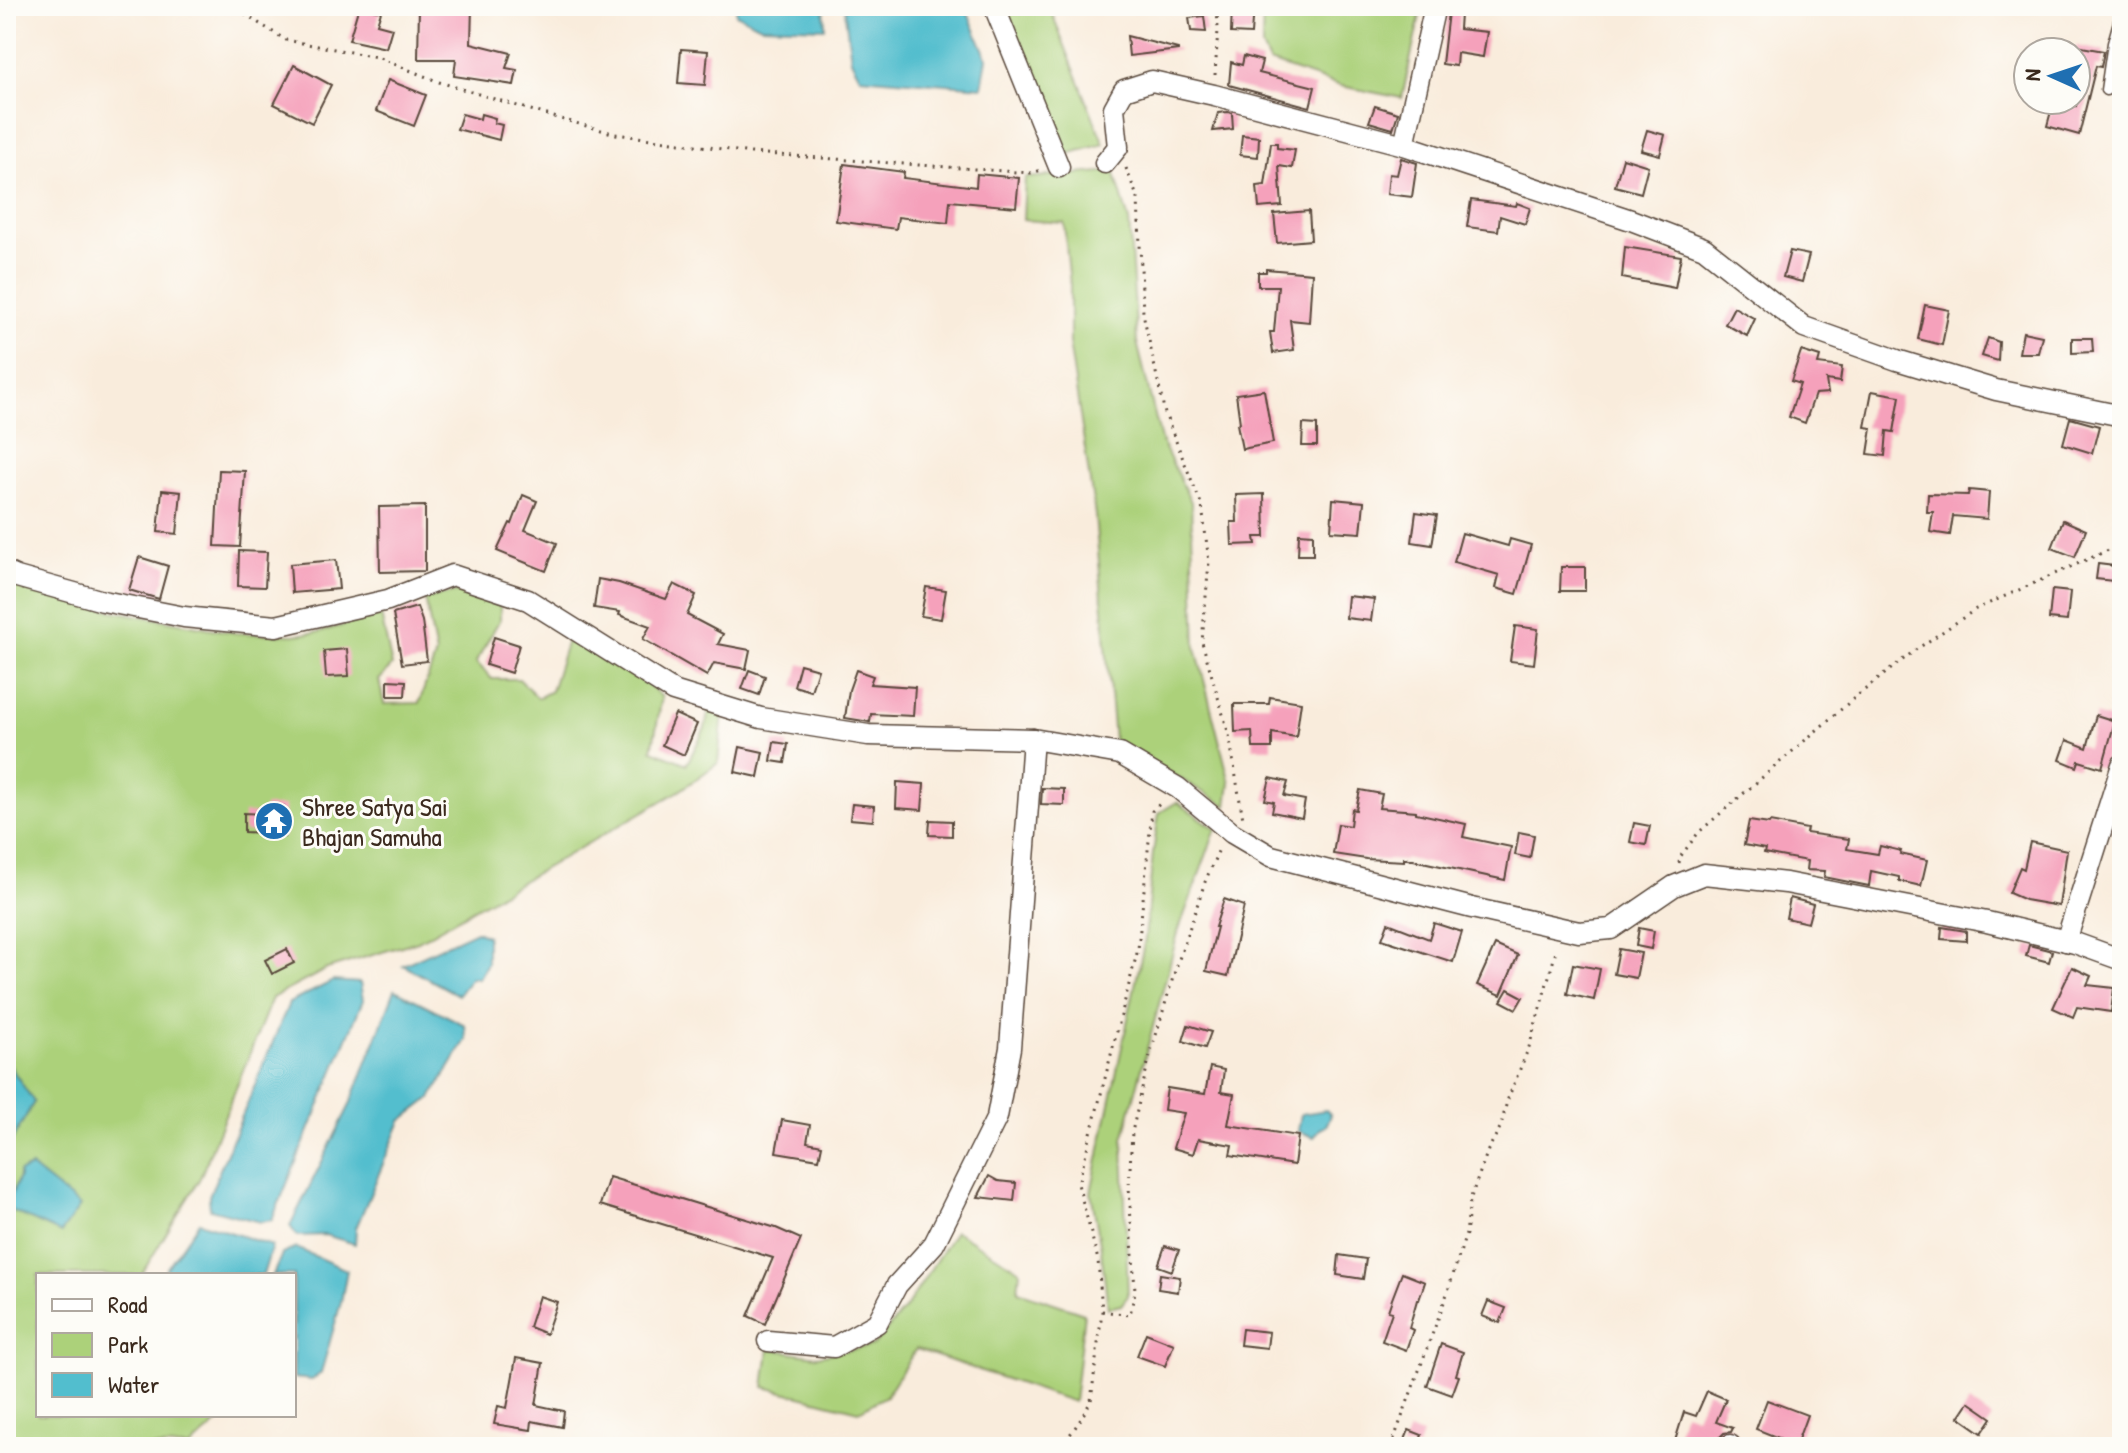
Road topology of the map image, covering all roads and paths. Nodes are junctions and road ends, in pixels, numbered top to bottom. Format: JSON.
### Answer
{"nodes":[{"id":1,"x":231,"y":6,"type":"edge"},
{"id":2,"x":994,"y":6,"type":"edge"},
{"id":3,"x":1217,"y":6,"type":"edge"},
{"id":4,"x":1435,"y":6,"type":"edge"},
{"id":5,"x":2122,"y":11,"type":"edge"},
{"id":6,"x":2106,"y":90,"type":"dead end"},
{"id":7,"x":1214,"y":95,"type":"junction"},
{"id":8,"x":1404,"y":145,"type":"junction"},
{"id":9,"x":1105,"y":163,"type":"joint"},
{"id":10,"x":1059,"y":167,"type":"joint"},
{"id":11,"x":2122,"y":416,"type":"edge"},
{"id":12,"x":2122,"y":544,"type":"edge"},
{"id":13,"x":6,"y":572,"type":"edge"},
{"id":14,"x":1033,"y":739,"type":"junction"},
{"id":15,"x":2122,"y":765,"type":"edge"},
{"id":16,"x":1178,"y":788,"type":"junction"},
{"id":17,"x":1230,"y":832,"type":"junction"},
{"id":18,"x":1674,"y":886,"type":"junction"},
{"id":19,"x":1563,"y":928,"type":"junction"},
{"id":20,"x":2066,"y":941,"type":"junction"},
{"id":21,"x":2122,"y":960,"type":"edge"},
{"id":22,"x":1102,"y":1311,"type":"junction"},
{"id":23,"x":768,"y":1341,"type":"dead end"},
{"id":24,"x":1061,"y":1447,"type":"edge"},
{"id":25,"x":1391,"y":1447,"type":"edge"}],
"edges":[{"from":1,"to":10,"type":"path"},
{"from":2,"to":10,"type":"street"},
{"from":3,"to":7,"type":"path"},
{"from":4,"to":8,"type":"street"},
{"from":5,"to":6,"type":"lane"},
{"from":7,"to":8,"type":"street"},
{"from":7,"to":9,"type":"street"},
{"from":8,"to":11,"type":"street"},
{"from":9,"to":17,"type":"path"},
{"from":12,"to":18,"type":"path"},
{"from":13,"to":14,"type":"street"},
{"from":14,"to":16,"type":"street"},
{"from":14,"to":23,"type":"street"},
{"from":15,"to":20,"type":"street"},
{"from":16,"to":17,"type":"street"},
{"from":16,"to":22,"type":"path"},
{"from":17,"to":19,"type":"street"},
{"from":17,"to":22,"type":"path"},
{"from":18,"to":19,"type":"street"},
{"from":18,"to":20,"type":"street"},
{"from":19,"to":25,"type":"path"},
{"from":20,"to":21,"type":"street"},
{"from":22,"to":24,"type":"path"}]}
